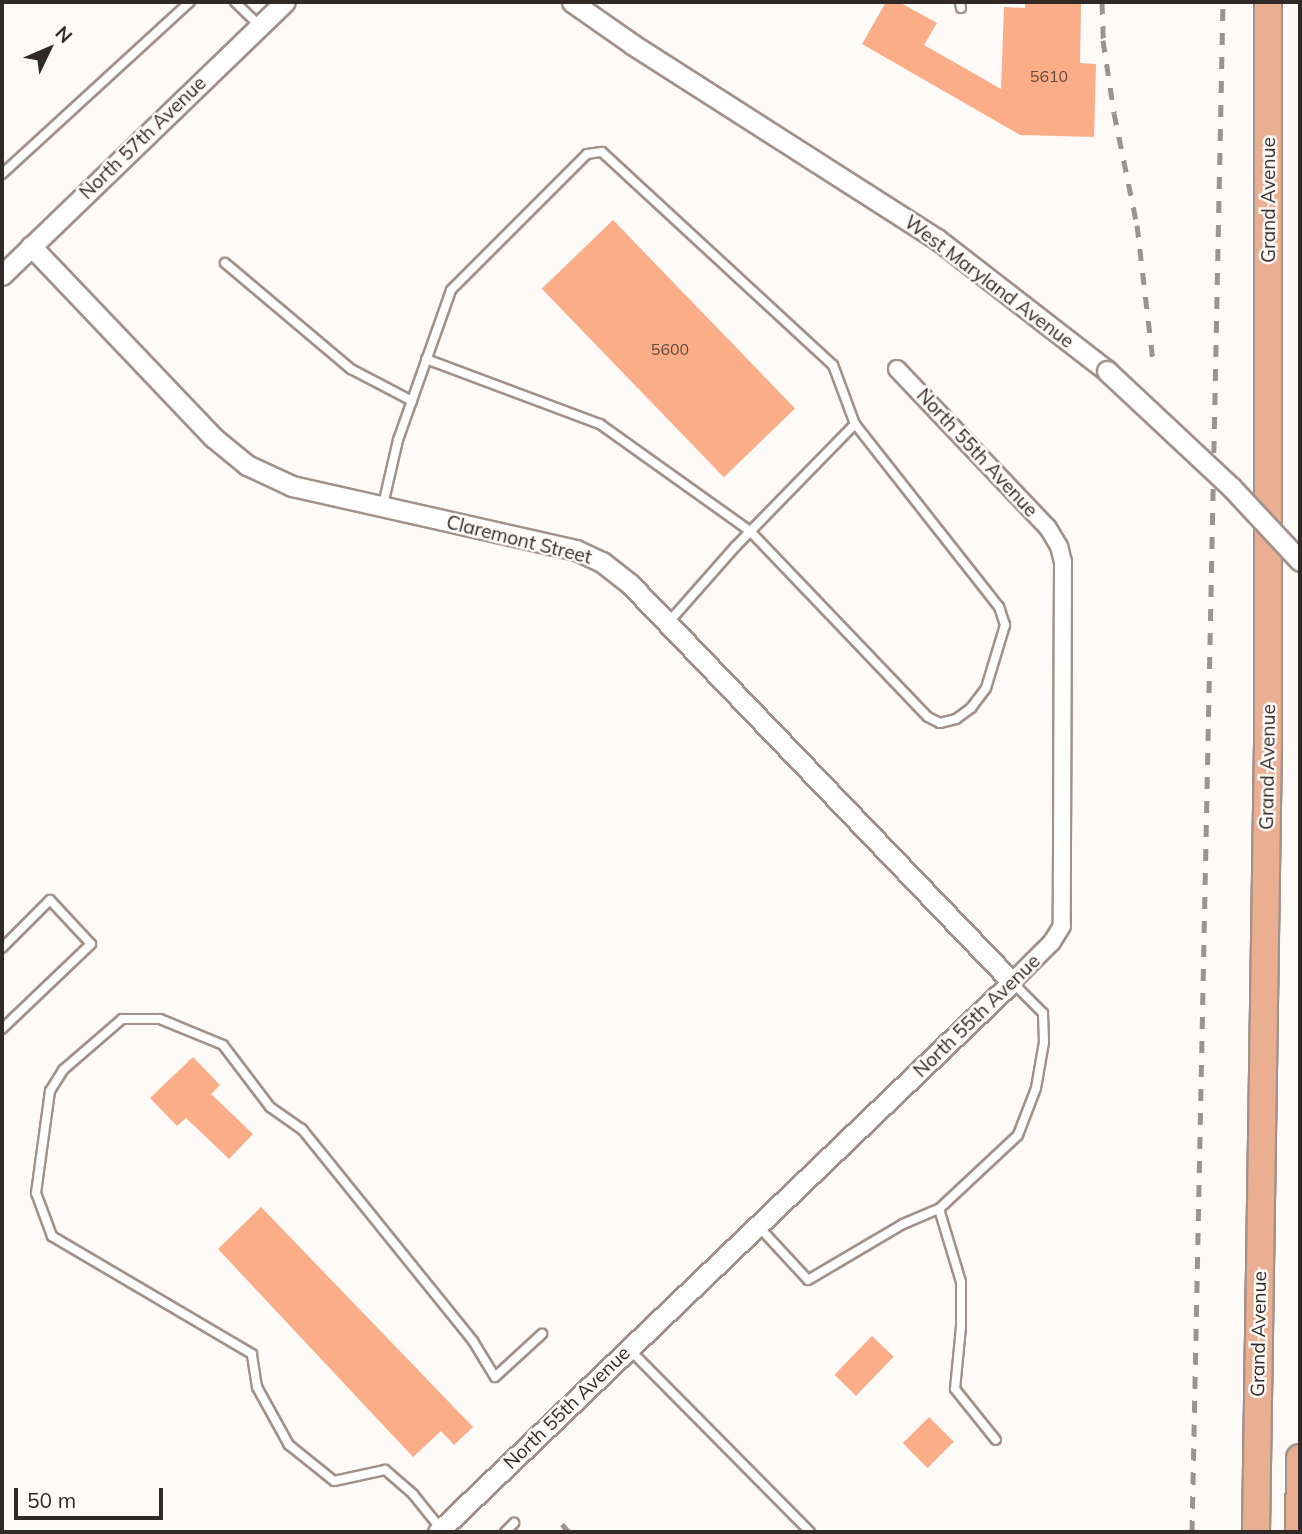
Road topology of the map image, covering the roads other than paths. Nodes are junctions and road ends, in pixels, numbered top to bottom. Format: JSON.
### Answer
{"nodes":[{"id":1,"x":190,"y":2,"type":"edge"},
{"id":2,"x":235,"y":2,"type":"edge"},
{"id":3,"x":285,"y":2,"type":"edge"},
{"id":4,"x":572,"y":2,"type":"edge"},
{"id":5,"x":1268,"y":2,"type":"edge"},
{"id":6,"x":260,"y":26,"type":"junction"},
{"id":7,"x":2,"y":174,"type":"edge"},
{"id":8,"x":31,"y":246,"type":"junction"},
{"id":9,"x":225,"y":263,"type":"dead end"},
{"id":10,"x":2,"y":275,"type":"edge"},
{"id":11,"x":426,"y":359,"type":"junction"},
{"id":12,"x":897,"y":369,"type":"dead end"},
{"id":13,"x":412,"y":401,"type":"junction"},
{"id":14,"x":855,"y":424,"type":"junction"},
{"id":15,"x":382,"y":507,"type":"junction"},
{"id":16,"x":750,"y":531,"type":"junction"},
{"id":17,"x":1300,"y":561,"type":"edge"},
{"id":18,"x":667,"y":624,"type":"junction"},
{"id":19,"x":2,"y":948,"type":"edge"},
{"id":20,"x":1012,"y":982,"type":"junction"},
{"id":21,"x":2,"y":1029,"type":"edge"},
{"id":22,"x":939,"y":1209,"type":"junction"},
{"id":23,"x":759,"y":1227,"type":"junction"},
{"id":24,"x":542,"y":1334,"type":"dead end"},
{"id":25,"x":629,"y":1349,"type":"junction"},
{"id":26,"x":996,"y":1440,"type":"dead end"},
{"id":27,"x":1300,"y":1458,"type":"edge"},
{"id":28,"x":1257,"y":1493,"type":"junction"},
{"id":29,"x":514,"y":1523,"type":"dead end"},
{"id":30,"x":440,"y":1531,"type":"edge"},
{"id":31,"x":505,"y":1532,"type":"edge"},
{"id":32,"x":810,"y":1532,"type":"edge"},
{"id":33,"x":1256,"y":1532,"type":"edge"},
{"id":34,"x":1274,"y":1532,"type":"edge"},
{"id":35,"x":1299,"y":1532,"type":"edge"}],
"edges":[{"from":1,"to":7,"type":"lane"},
{"from":2,"to":6,"type":"lane"},
{"from":3,"to":6,"type":"street","name":"North 57th Avenue"},
{"from":4,"to":17,"type":"street","name":"West Maryland Avenue","bridge":true},
{"from":5,"to":28,"type":"highway","name":"Grand Avenue"},
{"from":6,"to":8,"type":"street","name":"North 57th Avenue"},
{"from":8,"to":10,"type":"street","name":"North 57th Avenue"},
{"from":8,"to":15,"type":"street","name":"Claremont Street"},
{"from":9,"to":13,"type":"lane"},
{"from":11,"to":13,"type":"lane"},
{"from":11,"to":14,"type":"lane"},
{"from":11,"to":16,"type":"lane"},
{"from":12,"to":20,"type":"street","name":"North 55th Avenue"},
{"from":13,"to":15,"type":"lane"},
{"from":14,"to":16,"type":"lane"},
{"from":14,"to":16,"type":"lane"},
{"from":15,"to":18,"type":"street","name":"Claremont Street"},
{"from":16,"to":18,"type":"lane"},
{"from":18,"to":20,"type":"street","name":"Claremont Street"},
{"from":19,"to":21,"type":"lane"},
{"from":20,"to":22,"type":"lane"},
{"from":20,"to":23,"type":"street","name":"North 55th Avenue"},
{"from":22,"to":23,"type":"lane"},
{"from":22,"to":26,"type":"lane"},
{"from":23,"to":25,"type":"street","name":"North 55th Avenue"},
{"from":24,"to":30,"type":"lane"},
{"from":25,"to":30,"type":"street","name":"North 55th Avenue"},
{"from":25,"to":32,"type":"lane"},
{"from":27,"to":35,"type":"highway"},
{"from":28,"to":33,"type":"highway","name":"Grand Avenue"},
{"from":28,"to":34,"type":"highway"},
{"from":29,"to":31,"type":"lane"}]}
